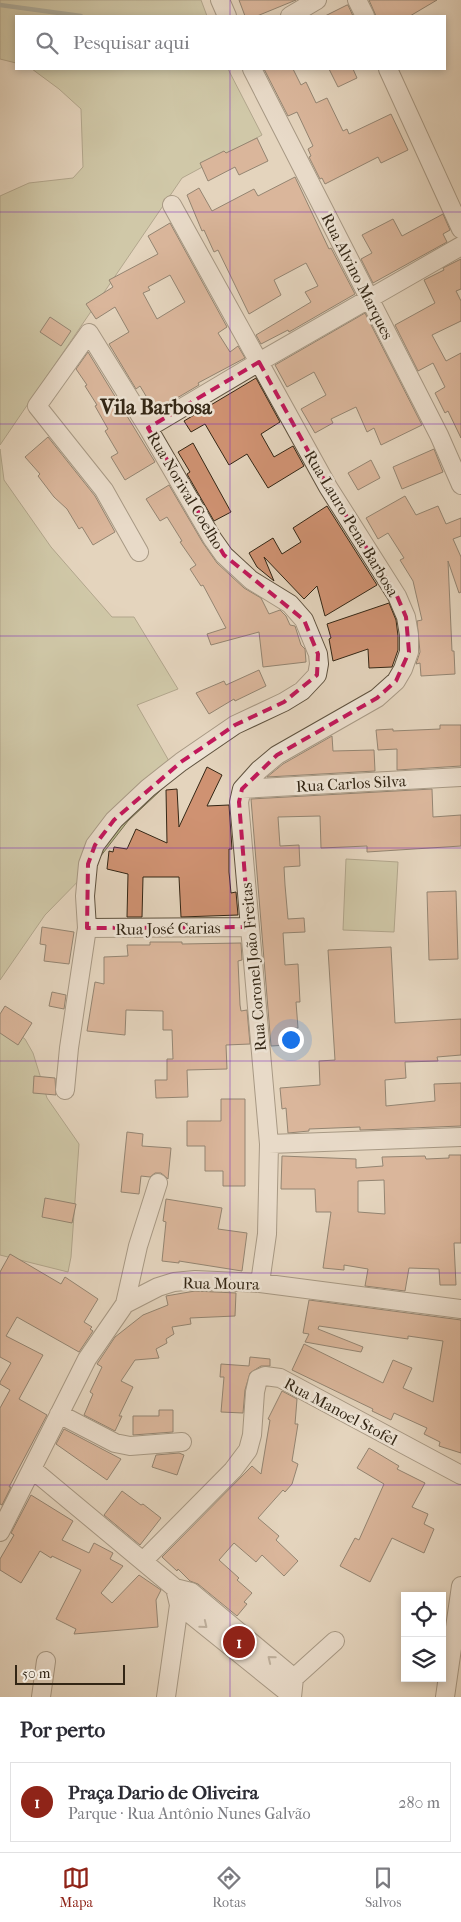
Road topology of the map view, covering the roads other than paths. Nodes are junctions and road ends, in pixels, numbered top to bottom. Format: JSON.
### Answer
{"nodes":[{"id":1,"x":220,"y":0,"type":"edge"},
{"id":2,"x":317,"y":0,"type":"edge"},
{"id":3,"x":357,"y":0,"type":"edge"},
{"id":4,"x":227,"y":15,"type":"edge"},
{"id":5,"x":292,"y":15,"type":"edge"},
{"id":6,"x":364,"y":15,"type":"edge"},
{"id":7,"x":253,"y":70,"type":"edge"},
{"id":8,"x":388,"y":70,"type":"edge"},
{"id":9,"x":172,"y":206,"type":"dead end"},
{"id":10,"x":461,"y":229,"type":"edge"},
{"id":11,"x":461,"y":246,"type":"edge"},
{"id":12,"x":369,"y":298,"type":"junction"},
{"id":13,"x":259,"y":362,"type":"junction"},
{"id":14,"x":148,"y":428,"type":"junction"},
{"id":15,"x":461,"y":485,"type":"edge"},
{"id":16,"x":139,"y":552,"type":"dead end"},
{"id":17,"x":461,"y":777,"type":"edge"},
{"id":18,"x":242,"y":789,"type":"junction"},
{"id":19,"x":249,"y":927,"type":"junction"},
{"id":20,"x":87,"y":928,"type":"junction"},
{"id":21,"x":65,"y":1090,"type":"dead end"},
{"id":22,"x":461,"y":1137,"type":"edge"},
{"id":23,"x":269,"y":1144,"type":"junction"},
{"id":24,"x":158,"y":1184,"type":"dead end"},
{"id":25,"x":260,"y":1283,"type":"junction"},
{"id":26,"x":125,"y":1304,"type":"junction"},
{"id":27,"x":461,"y":1309,"type":"edge"},
{"id":28,"x":59,"y":1414,"type":"junction"},
{"id":29,"x":182,"y":1442,"type":"dead end"},
{"id":30,"x":32,"y":1469,"type":"junction"},
{"id":31,"x":461,"y":1475,"type":"edge"},
{"id":32,"x":0,"y":1532,"type":"edge"},
{"id":33,"x":143,"y":1561,"type":"junction"},
{"id":34,"x":461,"y":1586,"type":"edge"},
{"id":35,"x":177,"y":1597,"type":"junction"},
{"id":36,"x":335,"y":1641,"type":"dead end"},
{"id":37,"x":46,"y":1661,"type":"dead end"},
{"id":38,"x":294,"y":1678,"type":"junction"},
{"id":39,"x":41,"y":1697,"type":"edge"},
{"id":40,"x":166,"y":1697,"type":"edge"},
{"id":41,"x":292,"y":1697,"type":"edge"},
{"id":42,"x":445,"y":1697,"type":"edge"}],
"edges":[{"from":1,"to":4,"type":"street"},
{"from":2,"to":5,"type":"street"},
{"from":3,"to":6,"type":"street"},
{"from":7,"to":12,"type":"street","name":"Rua Alvino Marques"},
{"from":8,"to":10,"type":"street"},
{"from":9,"to":13,"type":"street","name":"Rua Lauro Pena Barbosa"},
{"from":11,"to":12,"type":"street"},
{"from":12,"to":13,"type":"street"},
{"from":12,"to":15,"type":"street","name":"Rua Alvino Marques"},
{"from":13,"to":14,"type":"street"},
{"from":13,"to":18,"type":"street","name":"Rua Lauro Pena Barbosa"},
{"from":14,"to":16,"type":"street","name":"Rua Norival Coelho"},
{"from":14,"to":20,"type":"street","name":"Rua Norival Coelho"},
{"from":17,"to":18,"type":"street","name":"Rua Carlos Silva"},
{"from":18,"to":19,"type":"street","name":"Rua Coronel João Freitas"},
{"from":19,"to":20,"type":"street","name":"Rua José Carias"},
{"from":19,"to":23,"type":"street","name":"Rua Coronel João Freitas"},
{"from":20,"to":21,"type":"street","name":"Rua Norival Coelho"},
{"from":22,"to":23,"type":"street"},
{"from":23,"to":25,"type":"street","name":"Rua Coronel João Freitas"},
{"from":24,"to":26,"type":"street"},
{"from":25,"to":26,"type":"street","name":"Rua Moura"},
{"from":25,"to":27,"type":"street","name":"Rua Moura"},
{"from":26,"to":28,"type":"street","name":"Rua Moura"},
{"from":28,"to":29,"type":"street"},
{"from":28,"to":30,"type":"street","name":"Rua Moura"},
{"from":30,"to":32,"type":"street","name":"Rua Moura"},
{"from":30,"to":33,"type":"street"},
{"from":31,"to":33,"type":"street","name":"Rua Manoel Stofel"},
{"from":33,"to":35,"type":"street"},
{"from":34,"to":42,"type":"street"},
{"from":38,"to":35,"type":"street","one_way":true},
{"from":35,"to":40,"type":"street"},
{"from":35,"to":41,"type":"street","one_way":true},
{"from":36,"to":38,"type":"street"},
{"from":37,"to":39,"type":"street"},
{"from":38,"to":41,"type":"street"}]}
